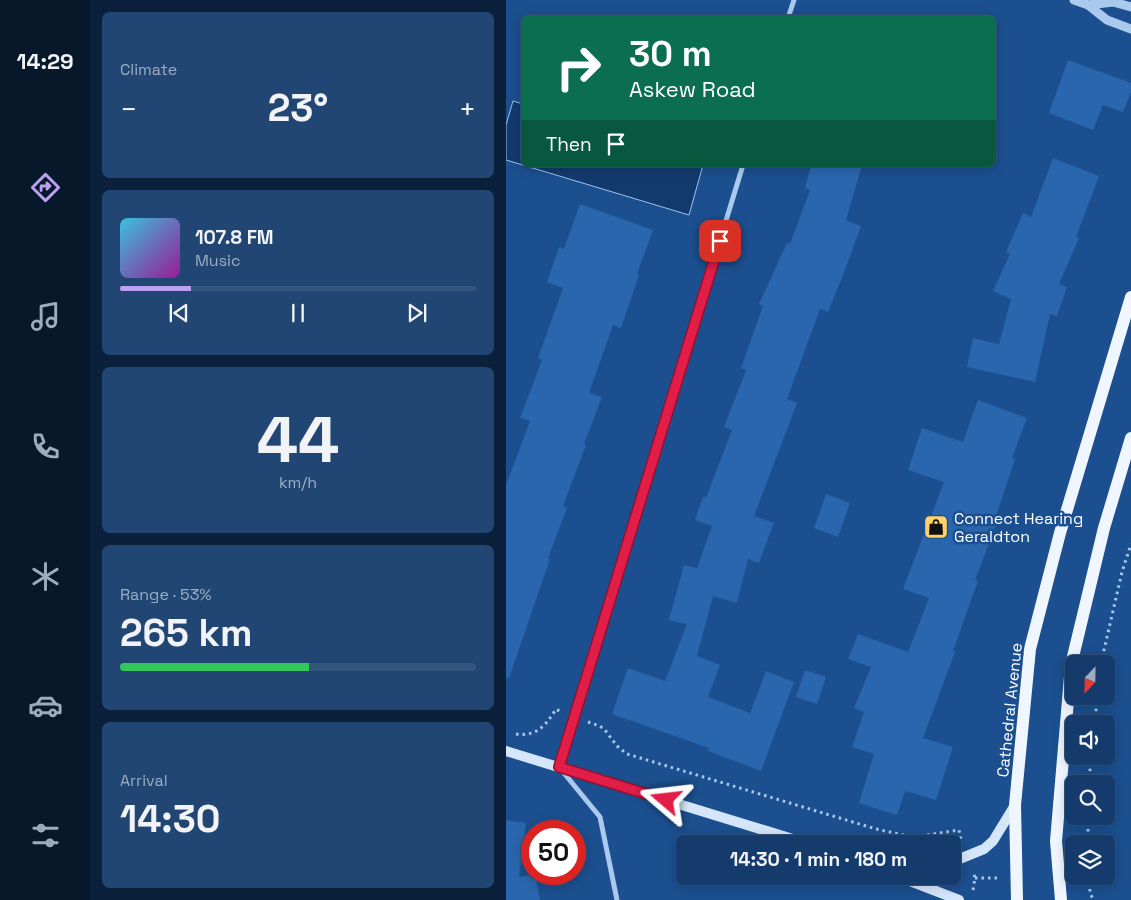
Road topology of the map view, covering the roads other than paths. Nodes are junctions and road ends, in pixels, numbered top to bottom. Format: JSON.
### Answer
{"nodes":[{"id":1,"x":794,"y":0,"type":"edge"},
{"id":2,"x":1074,"y":0,"type":"edge"},
{"id":3,"x":1088,"y":5,"type":"junction"},
{"id":4,"x":1131,"y":7,"type":"edge"},
{"id":5,"x":789,"y":15,"type":"edge"},
{"id":6,"x":1131,"y":28,"type":"edge"},
{"id":7,"x":742,"y":167,"type":"edge"},
{"id":8,"x":1131,"y":297,"type":"edge"},
{"id":9,"x":1131,"y":438,"type":"edge"},
{"id":10,"x":506,"y":751,"type":"edge"},
{"id":11,"x":559,"y":767,"type":"junction"},
{"id":12,"x":1015,"y":806,"type":"junction"},
{"id":13,"x":780,"y":835,"type":"edge"},
{"id":14,"x":961,"y":859,"type":"edge"},
{"id":15,"x":920,"y":885,"type":"edge"},
{"id":16,"x":617,"y":900,"type":"edge"},
{"id":17,"x":959,"y":900,"type":"edge"},
{"id":18,"x":1017,"y":900,"type":"edge"},
{"id":19,"x":1061,"y":900,"type":"edge"}],
"edges":[{"from":1,"to":5,"type":"street"},
{"from":2,"to":3,"type":"street"},
{"from":3,"to":4,"type":"street"},
{"from":3,"to":6,"type":"street"},
{"from":7,"to":11,"type":"street"},
{"from":8,"to":12,"type":"main road","name":"Cathedral Avenue"},
{"from":9,"to":19,"type":"main road"},
{"from":10,"to":11,"type":"main road"},
{"from":11,"to":13,"type":"main road"},
{"from":11,"to":16,"type":"street"},
{"from":12,"to":14,"type":"main road"},
{"from":12,"to":18,"type":"main road","name":"Cathedral Avenue"},
{"from":15,"to":17,"type":"main road"}]}
